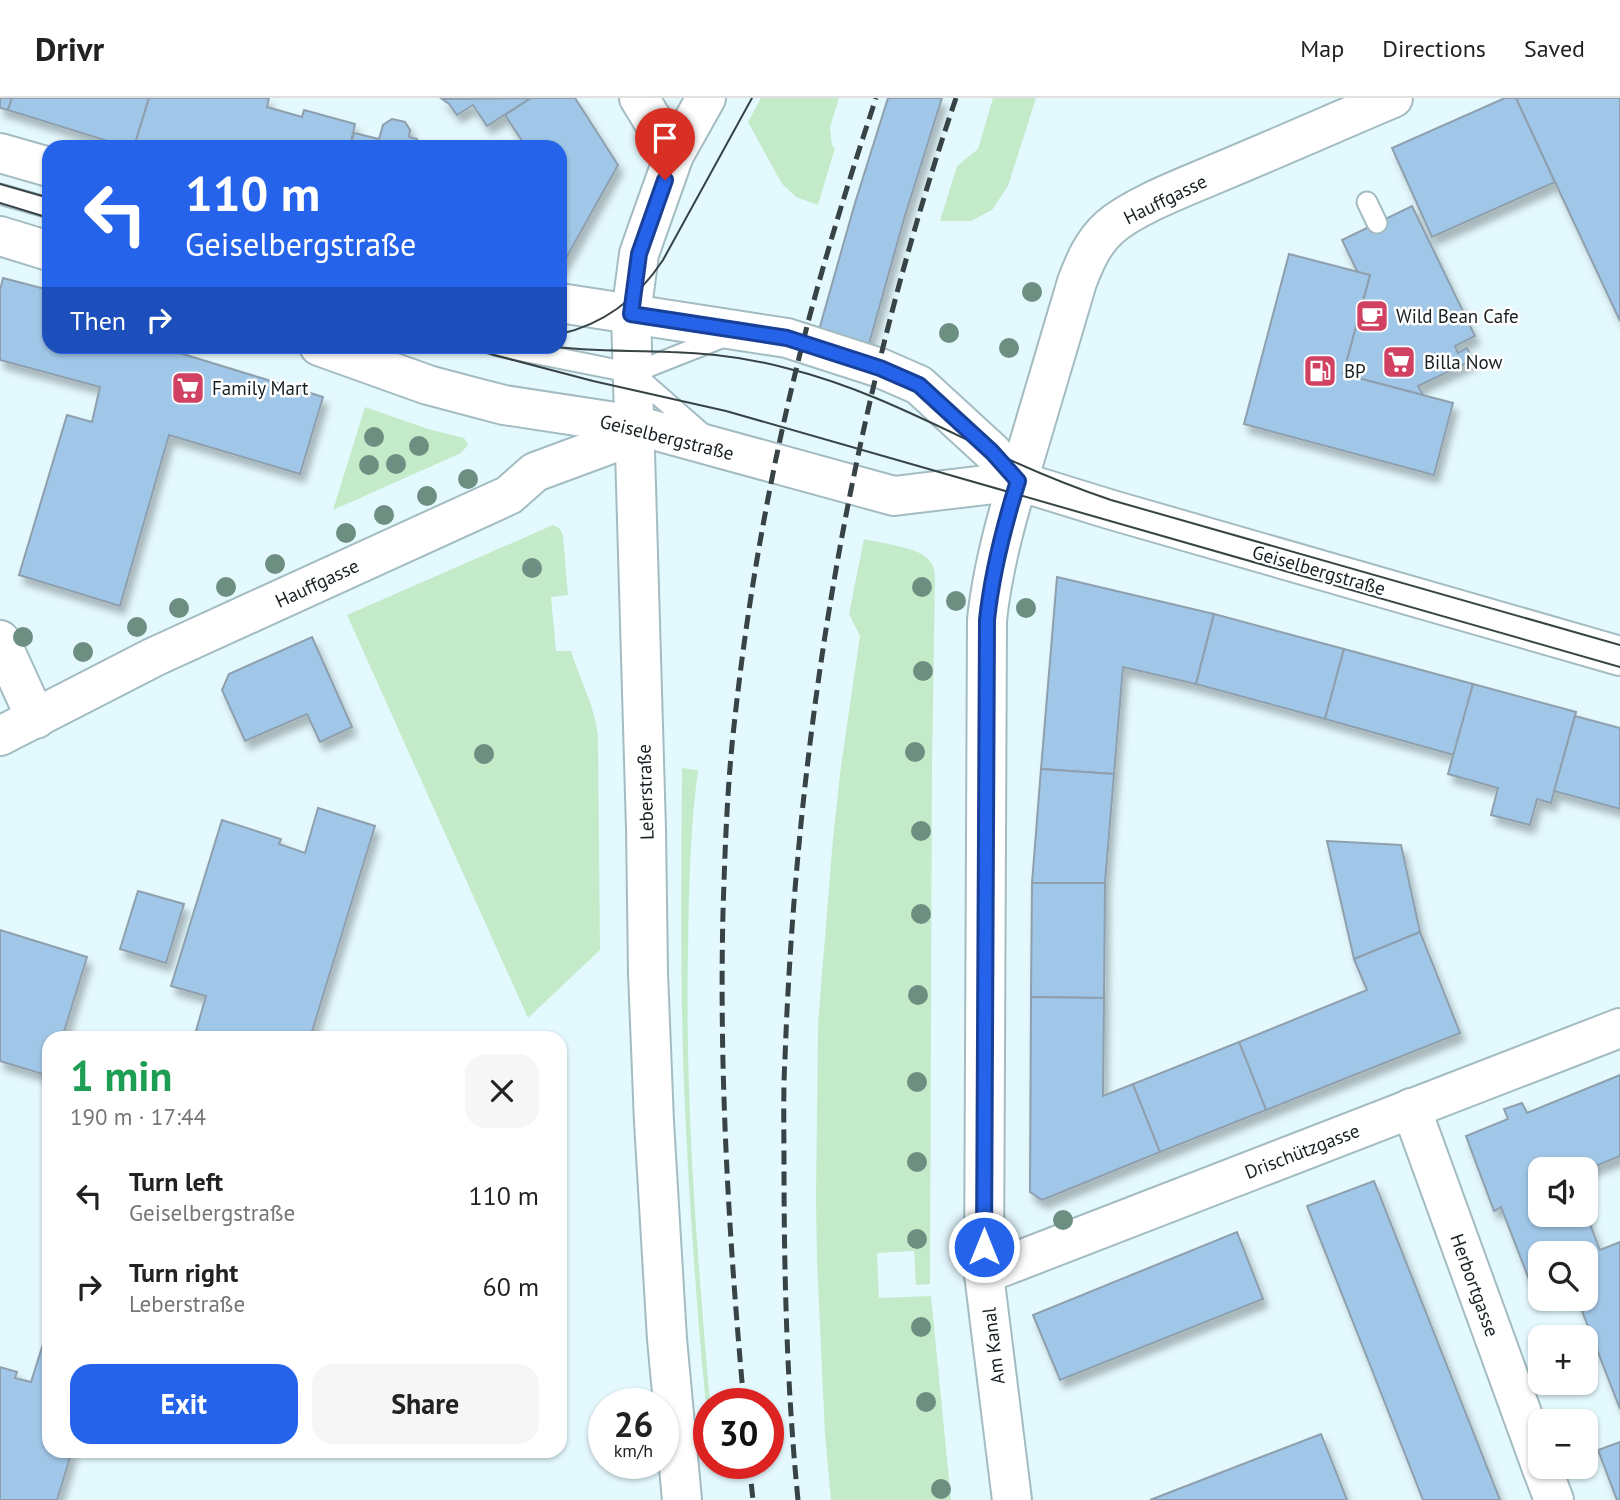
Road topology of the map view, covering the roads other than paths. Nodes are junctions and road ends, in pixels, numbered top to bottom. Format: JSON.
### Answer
{"nodes":[{"id":1,"x":639,"y":98,"type":"edge"},
{"id":2,"x":706,"y":98,"type":"edge"},
{"id":3,"x":1394,"y":98,"type":"edge"},
{"id":4,"x":0,"y":153,"type":"edge"},
{"id":5,"x":674,"y":155,"type":"junction"},
{"id":6,"x":42,"y":165,"type":"edge"},
{"id":7,"x":0,"y":194,"type":"edge"},
{"id":8,"x":1367,"y":202,"type":"dead end"},
{"id":9,"x":42,"y":206,"type":"edge"},
{"id":10,"x":1377,"y":223,"type":"dead end"},
{"id":11,"x":0,"y":236,"type":"edge"},
{"id":12,"x":42,"y":249,"type":"edge"},
{"id":13,"x":567,"y":304,"type":"edge"},
{"id":14,"x":631,"y":314,"type":"junction"},
{"id":15,"x":740,"y":331,"type":"junction"},
{"id":16,"x":341,"y":354,"type":"edge"},
{"id":17,"x":538,"y":354,"type":"edge"},
{"id":18,"x":633,"y":373,"type":"junction"},
{"id":19,"x":635,"y":430,"type":"junction"},
{"id":20,"x":719,"y":449,"type":"junction"},
{"id":21,"x":1018,"y":481,"type":"junction"},
{"id":22,"x":0,"y":640,"type":"edge"},
{"id":23,"x":1620,"y":656,"type":"edge"},
{"id":24,"x":36,"y":719,"type":"junction"},
{"id":25,"x":0,"y":736,"type":"edge"},
{"id":26,"x":1620,"y":1028,"type":"edge"},
{"id":27,"x":1411,"y":1108,"type":"junction"},
{"id":28,"x":984,"y":1274,"type":"junction"},
{"id":29,"x":1528,"y":1429,"type":"edge"},
{"id":30,"x":1546,"y":1479,"type":"edge"},
{"id":31,"x":682,"y":1500,"type":"edge"},
{"id":32,"x":1012,"y":1500,"type":"edge"},
{"id":33,"x":1553,"y":1500,"type":"edge"}],
"edges":[{"from":1,"to":5,"type":"street"},
{"from":2,"to":5,"type":"street","name":"Leberstraße"},
{"from":3,"to":21,"type":"street","name":"Hauffgasse"},
{"from":4,"to":6,"type":"street"},
{"from":5,"to":14,"type":"street","name":"Leberstraße"},
{"from":7,"to":9,"type":"lane"},
{"from":8,"to":10,"type":"lane"},
{"from":11,"to":12,"type":"street"},
{"from":13,"to":14,"type":"street"},
{"from":14,"to":15,"type":"street"},
{"from":14,"to":18,"type":"street","name":"Leberstraße"},
{"from":15,"to":18,"type":"lane"},
{"from":15,"to":21,"type":"street"},
{"from":16,"to":19,"type":"street","name":"Geiselbergstraße"},
{"from":17,"to":18,"type":"lane"},
{"from":18,"to":19,"type":"street","name":"Leberstraße"},
{"from":18,"to":20,"type":"lane"},
{"from":19,"to":20,"type":"street","name":"Geiselbergstraße"},
{"from":19,"to":24,"type":"street","name":"Hauffgasse"},
{"from":19,"to":31,"type":"street","name":"Leberstraße"},
{"from":20,"to":21,"type":"street","name":"Geiselbergstraße"},
{"from":21,"to":23,"type":"street","name":"Geiselbergstraße"},
{"from":21,"to":28,"type":"street","name":"Am Kanal"},
{"from":22,"to":24,"type":"street"},
{"from":24,"to":25,"type":"street","name":"Hauffgasse"},
{"from":26,"to":27,"type":"street","name":"Drischützgasse"},
{"from":27,"to":28,"type":"street","name":"Drischützgasse"},
{"from":27,"to":29,"type":"street","name":"Herbortgasse"},
{"from":28,"to":32,"type":"street","name":"Am Kanal"},
{"from":30,"to":33,"type":"street","name":"Herbortgasse"}]}
